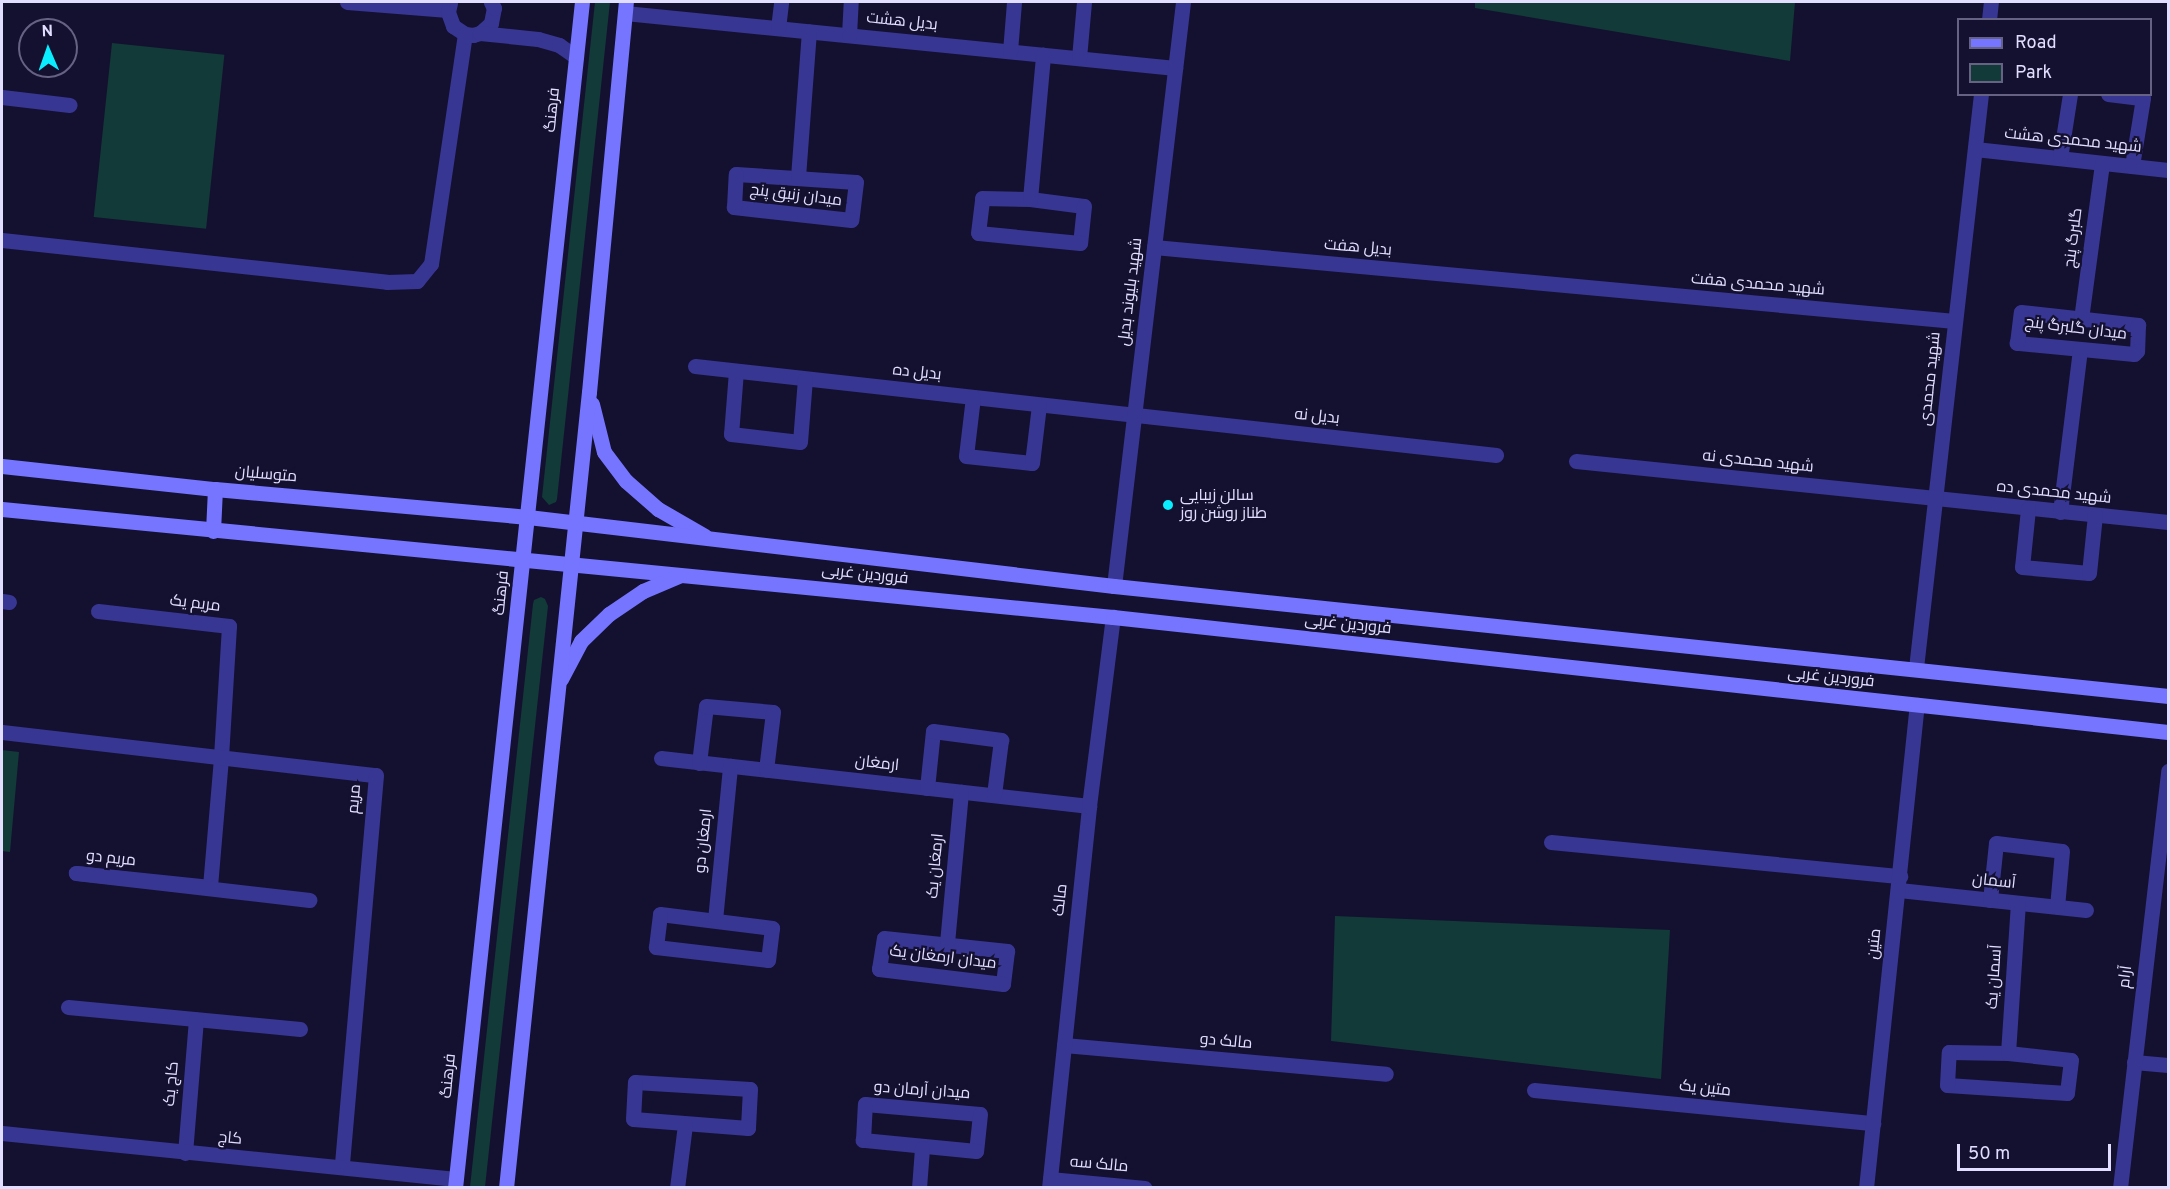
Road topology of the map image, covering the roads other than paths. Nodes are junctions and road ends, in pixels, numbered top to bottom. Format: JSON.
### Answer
{"nodes":[{"id":1,"x":347,"y":2,"type":"edge"},
{"id":2,"x":491,"y":2,"type":"edge"},
{"id":3,"x":582,"y":2,"type":"edge"},
{"id":4,"x":781,"y":2,"type":"edge"},
{"id":5,"x":851,"y":2,"type":"edge"},
{"id":6,"x":1014,"y":2,"type":"edge"},
{"id":7,"x":1084,"y":2,"type":"edge"},
{"id":8,"x":1183,"y":2,"type":"edge"},
{"id":9,"x":1991,"y":2,"type":"edge"},
{"id":10,"x":449,"y":6,"type":"edge"},
{"id":11,"x":626,"y":7,"type":"edge"},
{"id":12,"x":1989,"y":18,"type":"edge"},
{"id":13,"x":778,"y":28,"type":"junction"},
{"id":14,"x":809,"y":31,"type":"junction"},
{"id":15,"x":473,"y":34,"type":"junction"},
{"id":16,"x":849,"y":35,"type":"junction"},
{"id":17,"x":1010,"y":51,"type":"junction"},
{"id":18,"x":1043,"y":55,"type":"junction"},
{"id":19,"x":576,"y":57,"type":"junction"},
{"id":20,"x":1079,"y":58,"type":"junction"},
{"id":21,"x":1175,"y":68,"type":"junction"},
{"id":22,"x":1981,"y":96,"type":"edge"},
{"id":23,"x":2070,"y":96,"type":"edge"},
{"id":24,"x":2126,"y":96,"type":"edge"},
{"id":25,"x":2,"y":97,"type":"edge"},
{"id":26,"x":70,"y":105,"type":"dead end"},
{"id":27,"x":1975,"y":149,"type":"junction"},
{"id":28,"x":2060,"y":158,"type":"junction"},
{"id":29,"x":2102,"y":163,"type":"junction"},
{"id":30,"x":2132,"y":166,"type":"junction"},
{"id":31,"x":2169,"y":170,"type":"edge"},
{"id":32,"x":798,"y":177,"type":"junction"},
{"id":33,"x":1030,"y":199,"type":"junction"},
{"id":34,"x":2,"y":240,"type":"edge"},
{"id":35,"x":1154,"y":247,"type":"junction"},
{"id":36,"x":1558,"y":284,"type":"joint"},
{"id":37,"x":2082,"y":319,"type":"junction"},
{"id":38,"x":1955,"y":321,"type":"junction"},
{"id":39,"x":2080,"y":349,"type":"junction"},
{"id":40,"x":695,"y":366,"type":"dead end"},
{"id":41,"x":736,"y":371,"type":"junction"},
{"id":42,"x":805,"y":379,"type":"junction"},
{"id":43,"x":590,"y":392,"type":"junction"},
{"id":44,"x":973,"y":397,"type":"junction"},
{"id":45,"x":1039,"y":405,"type":"junction"},
{"id":46,"x":1134,"y":416,"type":"junction"},
{"id":47,"x":1496,"y":455,"type":"dead end"},
{"id":48,"x":1576,"y":461,"type":"dead end"},
{"id":49,"x":2,"y":466,"type":"edge"},
{"id":50,"x":214,"y":489,"type":"junction"},
{"id":51,"x":1935,"y":500,"type":"junction"},
{"id":52,"x":2028,"y":508,"type":"junction"},
{"id":53,"x":2,"y":509,"type":"edge"},
{"id":54,"x":2060,"y":512,"type":"junction"},
{"id":55,"x":2095,"y":515,"type":"junction"},
{"id":56,"x":528,"y":516,"type":"junction"},
{"id":57,"x":2169,"y":522,"type":"edge"},
{"id":58,"x":576,"y":524,"type":"junction"},
{"id":59,"x":213,"y":531,"type":"junction"},
{"id":60,"x":710,"y":539,"type":"junction"},
{"id":61,"x":524,"y":558,"type":"junction"},
{"id":62,"x":571,"y":564,"type":"junction"},
{"id":63,"x":681,"y":575,"type":"junction"},
{"id":64,"x":1114,"y":586,"type":"junction"},
{"id":65,"x":98,"y":611,"type":"dead end"},
{"id":66,"x":1113,"y":617,"type":"junction"},
{"id":67,"x":1916,"y":668,"type":"junction"},
{"id":68,"x":557,"y":687,"type":"junction"},
{"id":69,"x":2169,"y":696,"type":"edge"},
{"id":70,"x":1917,"y":705,"type":"junction"},
{"id":71,"x":2,"y":732,"type":"edge"},
{"id":72,"x":2169,"y":732,"type":"edge"},
{"id":73,"x":221,"y":758,"type":"junction"},
{"id":74,"x":661,"y":759,"type":"dead end"},
{"id":75,"x":699,"y":763,"type":"junction"},
{"id":76,"x":730,"y":766,"type":"junction"},
{"id":77,"x":766,"y":770,"type":"junction"},
{"id":78,"x":2169,"y":771,"type":"edge"},
{"id":79,"x":927,"y":788,"type":"junction"},
{"id":80,"x":961,"y":792,"type":"junction"},
{"id":81,"x":994,"y":795,"type":"junction"},
{"id":82,"x":1089,"y":806,"type":"junction"},
{"id":83,"x":1551,"y":842,"type":"dead end"},
{"id":84,"x":2162,"y":880,"type":"edge"},
{"id":85,"x":1899,"y":883,"type":"junction"},
{"id":86,"x":309,"y":900,"type":"dead end"},
{"id":87,"x":1990,"y":900,"type":"junction"},
{"id":88,"x":2018,"y":903,"type":"junction"},
{"id":89,"x":2057,"y":907,"type":"junction"},
{"id":90,"x":2086,"y":910,"type":"dead end"},
{"id":91,"x":715,"y":920,"type":"junction"},
{"id":92,"x":947,"y":944,"type":"junction"},
{"id":93,"x":68,"y":1007,"type":"dead end"},
{"id":94,"x":196,"y":1019,"type":"junction"},
{"id":95,"x":300,"y":1029,"type":"dead end"},
{"id":96,"x":1064,"y":1046,"type":"junction"},
{"id":97,"x":2008,"y":1053,"type":"junction"},
{"id":98,"x":2134,"y":1062,"type":"junction"},
{"id":99,"x":2169,"y":1065,"type":"edge"},
{"id":100,"x":1386,"y":1074,"type":"dead end"},
{"id":101,"x":1534,"y":1090,"type":"dead end"},
{"id":102,"x":1874,"y":1123,"type":"junction"},
{"id":103,"x":685,"y":1125,"type":"junction"},
{"id":104,"x":2,"y":1133,"type":"edge"},
{"id":105,"x":922,"y":1148,"type":"junction"},
{"id":106,"x":184,"y":1153,"type":"junction"},
{"id":107,"x":342,"y":1166,"type":"junction"},
{"id":108,"x":456,"y":1183,"type":"edge"},
{"id":109,"x":1049,"y":1183,"type":"edge"},
{"id":110,"x":506,"y":1188,"type":"edge"},
{"id":111,"x":677,"y":1188,"type":"edge"},
{"id":112,"x":919,"y":1188,"type":"edge"},
{"id":113,"x":1145,"y":1188,"type":"edge"},
{"id":114,"x":1866,"y":1188,"type":"edge"},
{"id":115,"x":2120,"y":1188,"type":"edge"}],
"edges":[{"from":1,"to":10,"type":"street"},
{"from":2,"to":15,"type":"street"},
{"from":3,"to":19,"type":"main road","name":"فرهنگ"},
{"from":4,"to":13,"type":"street"},
{"from":5,"to":16,"type":"street"},
{"from":6,"to":17,"type":"street"},
{"from":7,"to":20,"type":"street"},
{"from":8,"to":21,"type":"street","name":"شهید بلیوند بدیل"},
{"from":9,"to":12,"type":"street"},
{"from":10,"to":15,"type":"street"},
{"from":11,"to":13,"type":"street","name":"بدیل هشت"},
{"from":11,"to":43,"type":"main road"},
{"from":13,"to":14,"type":"street","name":"بدیل هشت"},
{"from":14,"to":16,"type":"street","name":"بدیل هشت"},
{"from":14,"to":32,"type":"street"},
{"from":15,"to":19,"type":"street"},
{"from":15,"to":34,"type":"street"},
{"from":16,"to":17,"type":"street","name":"بدیل هشت"},
{"from":17,"to":18,"type":"street","name":"بدیل هشت"},
{"from":18,"to":20,"type":"street","name":"بدیل هشت"},
{"from":18,"to":33,"type":"street"},
{"from":19,"to":56,"type":"main road","name":"فرهنگ"},
{"from":20,"to":21,"type":"street","name":"بدیل هشت"},
{"from":21,"to":35,"type":"street","name":"شهید بلیوند بدیل"},
{"from":22,"to":27,"type":"street","name":"شهید محمدی"},
{"from":23,"to":28,"type":"street"},
{"from":24,"to":30,"type":"street"},
{"from":25,"to":26,"type":"street"},
{"from":27,"to":28,"type":"street","name":"شهید محمدی هشت"},
{"from":27,"to":38,"type":"street","name":"شهید محمدی"},
{"from":28,"to":29,"type":"street","name":"شهید محمدی هشت"},
{"from":29,"to":30,"type":"street","name":"شهید محمدی هشت"},
{"from":29,"to":37,"type":"street","name":"گلبرگ پنج"},
{"from":30,"to":31,"type":"street","name":"شهید محمدی هشت"},
{"from":32,"to":32,"type":"street","name":"میدان زنبق پنج"},
{"from":33,"to":33,"type":"street"},
{"from":35,"to":36,"type":"street","name":"بدیل هفت"},
{"from":35,"to":46,"type":"street","name":"شهید بلیوند بدیل"},
{"from":36,"to":38,"type":"street","name":"شهید محمدی هفت"},
{"from":37,"to":39,"type":"street","name":"میدان گلبرگ پنج"},
{"from":37,"to":39,"type":"street","name":"میدان گلبرگ پنج"},
{"from":38,"to":51,"type":"street","name":"شهید محمدی"},
{"from":39,"to":54,"type":"street"},
{"from":40,"to":41,"type":"street","name":"بدیل ده"},
{"from":41,"to":42,"type":"street","name":"بدیل ده"},
{"from":41,"to":42,"type":"street"},
{"from":42,"to":44,"type":"street","name":"بدیل ده"},
{"from":43,"to":58,"type":"main road"},
{"from":43,"to":60,"type":"main road"},
{"from":44,"to":45,"type":"street","name":"بدیل ده"},
{"from":44,"to":45,"type":"street"},
{"from":45,"to":46,"type":"street","name":"بدیل ده"},
{"from":46,"to":47,"type":"street","name":"بدیل نه"},
{"from":46,"to":64,"type":"street","name":"شهید بلیوند بدیل"},
{"from":48,"to":51,"type":"street","name":"شهید محمدی نه"},
{"from":49,"to":50,"type":"main road","name":"متوسلیان"},
{"from":50,"to":56,"type":"main road","name":"متوسلیان"},
{"from":50,"to":59,"type":"main road"},
{"from":51,"to":52,"type":"street","name":"شهید محمدی ده"},
{"from":51,"to":67,"type":"street","name":"شهید محمدی"},
{"from":52,"to":54,"type":"street","name":"شهید محمدی ده"},
{"from":52,"to":55,"type":"street"},
{"from":53,"to":59,"type":"main road"},
{"from":54,"to":55,"type":"street","name":"شهید محمدی ده"},
{"from":55,"to":57,"type":"street","name":"شهید محمدی ده"},
{"from":56,"to":58,"type":"main road","name":"فروردین غربی"},
{"from":56,"to":61,"type":"main road","name":"فرهنگ"},
{"from":58,"to":60,"type":"main road","name":"فروردین غربی"},
{"from":58,"to":62,"type":"main road"},
{"from":59,"to":61,"type":"main road"},
{"from":60,"to":64,"type":"main road","name":"فروردین غربی"},
{"from":61,"to":62,"type":"main road","name":"فروردین غربی"},
{"from":61,"to":108,"type":"main road","name":"فرهنگ"},
{"from":62,"to":63,"type":"main road","name":"فروردین غربی"},
{"from":62,"to":68,"type":"main road"},
{"from":63,"to":66,"type":"main road","name":"فروردین غربی"},
{"from":63,"to":68,"type":"main road"},
{"from":64,"to":67,"type":"main road","name":"فروردین غربی"},
{"from":65,"to":73,"type":"street","name":"مریم یک"},
{"from":66,"to":70,"type":"main road","name":"فروردین غربی"},
{"from":66,"to":82,"type":"street","name":"مالک"},
{"from":67,"to":69,"type":"main road","name":"فروردین غربی"},
{"from":68,"to":110,"type":"main road"},
{"from":70,"to":72,"type":"main road","name":"فروردین غربی"},
{"from":70,"to":85,"type":"street","name":"متین"},
{"from":71,"to":73,"type":"street","name":"مریم"},
{"from":73,"to":86,"type":"street","name":"مریم دو"},
{"from":73,"to":107,"type":"street","name":"مریم"},
{"from":74,"to":75,"type":"street","name":"ارمغان"},
{"from":75,"to":76,"type":"street","name":"ارمغان"},
{"from":75,"to":77,"type":"street"},
{"from":76,"to":77,"type":"street","name":"ارمغان"},
{"from":76,"to":91,"type":"street","name":"ارمغان دو"},
{"from":77,"to":79,"type":"street","name":"ارمغان"},
{"from":78,"to":84,"type":"street","name":"آرام"},
{"from":79,"to":80,"type":"street","name":"ارمغان"},
{"from":79,"to":81,"type":"street"},
{"from":80,"to":81,"type":"street","name":"ارمغان"},
{"from":80,"to":92,"type":"street","name":"ارمغان یک"},
{"from":81,"to":82,"type":"street","name":"ارمغان"},
{"from":82,"to":96,"type":"street","name":"مالک"},
{"from":83,"to":85,"type":"street","name":"آسمان"},
{"from":84,"to":98,"type":"street","name":"آرام"},
{"from":85,"to":87,"type":"street","name":"آسمان"},
{"from":85,"to":102,"type":"street","name":"متین"},
{"from":87,"to":88,"type":"street","name":"آسمان"},
{"from":87,"to":89,"type":"street"},
{"from":88,"to":89,"type":"street","name":"آسمان"},
{"from":88,"to":97,"type":"street","name":"آسمان یک"},
{"from":89,"to":90,"type":"street","name":"آسمان"},
{"from":91,"to":91,"type":"street"},
{"from":92,"to":92,"type":"street","name":"میدان ارمغان یک"},
{"from":93,"to":94,"type":"street"},
{"from":94,"to":95,"type":"street"},
{"from":94,"to":106,"type":"street","name":"کاج یک"},
{"from":96,"to":100,"type":"street","name":"مالک دو"},
{"from":96,"to":109,"type":"street","name":"مالک"},
{"from":97,"to":97,"type":"street"},
{"from":98,"to":99,"type":"street"},
{"from":98,"to":115,"type":"street","name":"آرام"},
{"from":101,"to":102,"type":"street","name":"متین یک"},
{"from":102,"to":114,"type":"street","name":"متین"},
{"from":103,"to":103,"type":"street"},
{"from":103,"to":111,"type":"street"},
{"from":104,"to":106,"type":"street","name":"کاج"},
{"from":105,"to":105,"type":"street","name":"میدان آرمان دو"},
{"from":105,"to":112,"type":"street"},
{"from":106,"to":107,"type":"street","name":"کاج"},
{"from":107,"to":108,"type":"street","name":"کاج"},
{"from":109,"to":113,"type":"street","name":"مالک سه"}]}
